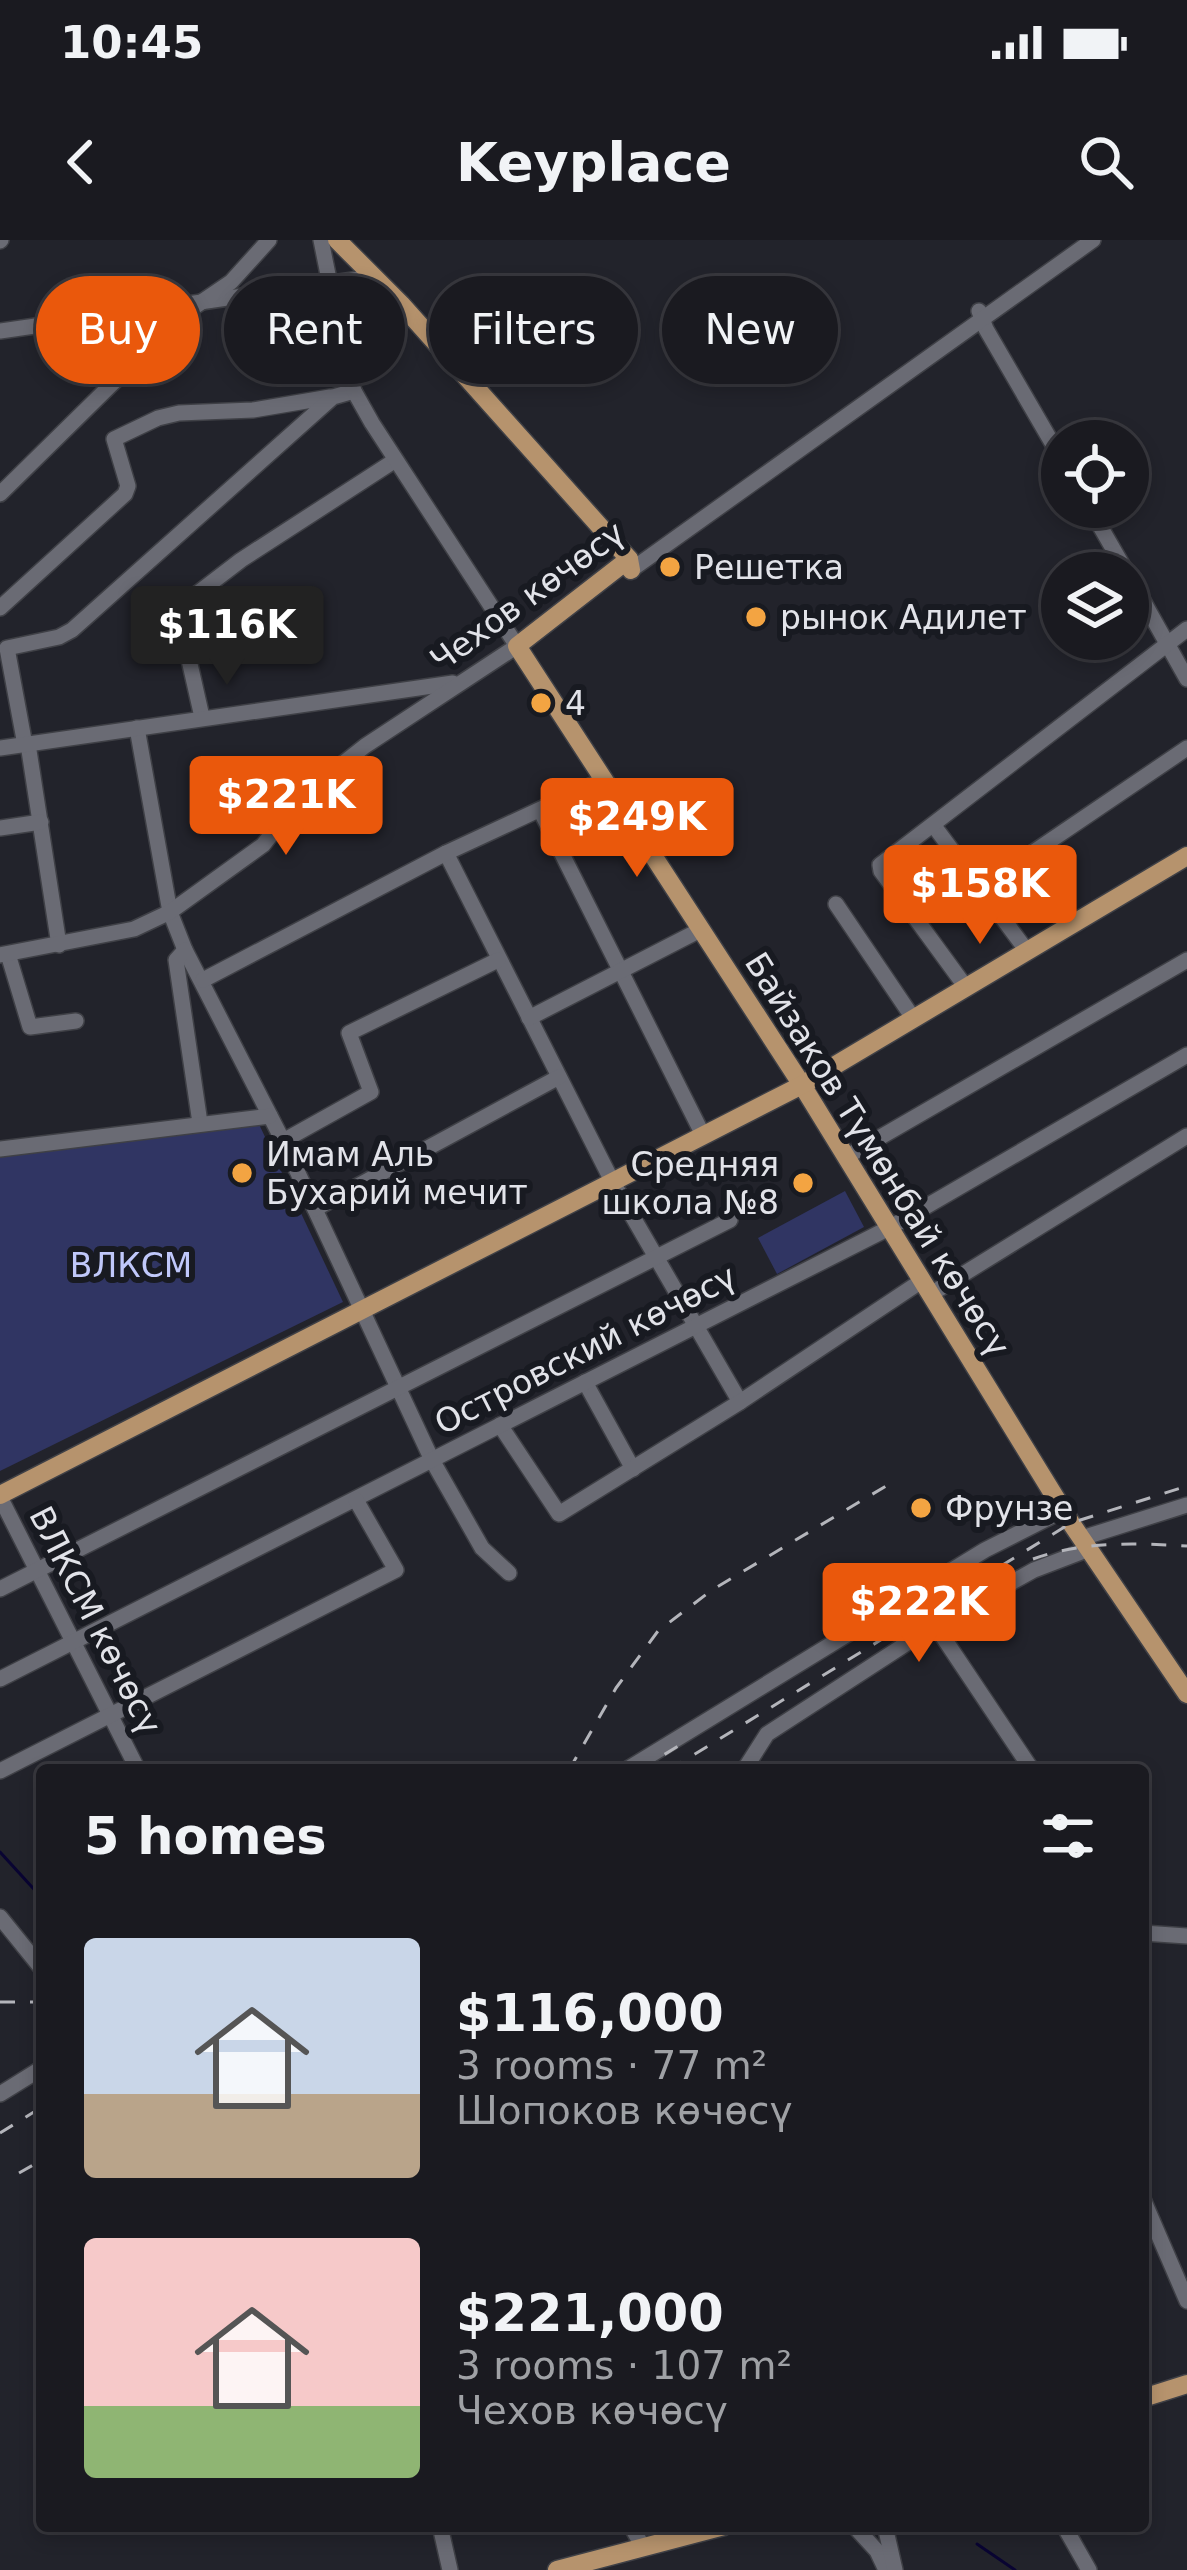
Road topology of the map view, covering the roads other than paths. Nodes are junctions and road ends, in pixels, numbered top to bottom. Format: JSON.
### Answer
{"nodes":[{"id":1,"x":269,"y":240,"type":"edge"},
{"id":2,"x":321,"y":240,"type":"edge"},
{"id":3,"x":337,"y":240,"type":"edge"},
{"id":4,"x":1075,"y":240,"type":"edge"},
{"id":5,"x":1093,"y":240,"type":"edge"},
{"id":6,"x":327,"y":276,"type":"edge"},
{"id":7,"x":373,"y":276,"type":"edge"},
{"id":8,"x":224,"y":297,"type":"edge"},
{"id":9,"x":204,"y":300,"type":"junction"},
{"id":10,"x":405,"y":309,"type":"edge"},
{"id":11,"x":980,"y":318,"type":"junction"},
{"id":12,"x":0,"y":332,"type":"edge"},
{"id":13,"x":352,"y":384,"type":"edge"},
{"id":14,"x":354,"y":391,"type":"junction"},
{"id":15,"x":333,"y":397,"type":"junction"},
{"id":16,"x":1041,"y":424,"type":"edge"},
{"id":17,"x":394,"y":461,"type":"junction"},
{"id":18,"x":0,"y":494,"type":"edge"},
{"id":19,"x":630,"y":565,"type":"junction"},
{"id":20,"x":0,"y":608,"type":"edge"},
{"id":21,"x":1149,"y":610,"type":"edge"},
{"id":22,"x":1187,"y":629,"type":"edge"},
{"id":23,"x":0,"y":632,"type":"edge"},
{"id":24,"x":1168,"y":644,"type":"junction"},
{"id":25,"x":7,"y":648,"type":"junction"},
{"id":26,"x":520,"y":651,"type":"junction"},
{"id":27,"x":1187,"y":679,"type":"edge"},
{"id":28,"x":461,"y":682,"type":"junction"},
{"id":29,"x":202,"y":717,"type":"junction"},
{"id":30,"x":137,"y":728,"type":"junction"},
{"id":31,"x":27,"y":744,"type":"junction"},
{"id":32,"x":0,"y":748,"type":"edge"},
{"id":33,"x":1187,"y":748,"type":"edge"},
{"id":34,"x":603,"y":780,"type":"junction"},
{"id":35,"x":540,"y":810,"type":"junction"},
{"id":36,"x":41,"y":822,"type":"junction"},
{"id":37,"x":934,"y":826,"type":"junction"},
{"id":38,"x":0,"y":828,"type":"edge"},
{"id":39,"x":446,"y":853,"type":"junction"},
{"id":40,"x":1187,"y":856,"type":"edge"},
{"id":41,"x":982,"y":886,"type":"junction"},
{"id":42,"x":836,"y":904,"type":"dead end"},
{"id":43,"x":170,"y":912,"type":"junction"},
{"id":44,"x":702,"y":929,"type":"junction"},
{"id":45,"x":59,"y":945,"type":"junction"},
{"id":46,"x":185,"y":950,"type":"junction"},
{"id":47,"x":1028,"y":951,"type":"junction"},
{"id":48,"x":4,"y":955,"type":"edge"},
{"id":49,"x":498,"y":960,"type":"junction"},
{"id":50,"x":1187,"y":960,"type":"edge"},
{"id":51,"x":622,"y":972,"type":"junction"},
{"id":52,"x":203,"y":980,"type":"junction"},
{"id":53,"x":965,"y":986,"type":"junction"},
{"id":54,"x":530,"y":1018,"type":"junction"},
{"id":55,"x":913,"y":1018,"type":"junction"},
{"id":56,"x":76,"y":1021,"type":"dead end"},
{"id":57,"x":1184,"y":1063,"type":"edge"},
{"id":58,"x":559,"y":1077,"type":"junction"},
{"id":59,"x":802,"y":1084,"type":"junction"},
{"id":60,"x":269,"y":1116,"type":"junction"},
{"id":61,"x":200,"y":1123,"type":"junction"},
{"id":62,"x":703,"y":1135,"type":"junction"},
{"id":63,"x":1187,"y":1136,"type":"edge"},
{"id":64,"x":283,"y":1141,"type":"junction"},
{"id":65,"x":0,"y":1149,"type":"edge"},
{"id":66,"x":846,"y":1157,"type":"junction"},
{"id":67,"x":612,"y":1181,"type":"junction"},
{"id":68,"x":315,"y":1209,"type":"junction"},
{"id":69,"x":730,"y":1220,"type":"dead end"},
{"id":70,"x":889,"y":1228,"type":"junction"},
{"id":71,"x":656,"y":1260,"type":"junction"},
{"id":72,"x":927,"y":1287,"type":"junction"},
{"id":73,"x":362,"y":1307,"type":"junction"},
{"id":74,"x":695,"y":1327,"type":"junction"},
{"id":75,"x":585,"y":1382,"type":"junction"},
{"id":76,"x":398,"y":1390,"type":"junction"},
{"id":77,"x":740,"y":1402,"type":"junction"},
{"id":78,"x":500,"y":1425,"type":"junction"},
{"id":79,"x":432,"y":1460,"type":"junction"},
{"id":80,"x":633,"y":1469,"type":"junction"},
{"id":81,"x":0,"y":1496,"type":"edge"},
{"id":82,"x":356,"y":1500,"type":"junction"},
{"id":83,"x":1187,"y":1505,"type":"edge"},
{"id":84,"x":1064,"y":1510,"type":"junction"},
{"id":85,"x":1085,"y":1544,"type":"junction"},
{"id":86,"x":38,"y":1570,"type":"junction"},
{"id":87,"x":509,"y":1573,"type":"dead end"},
{"id":88,"x":0,"y":1589,"type":"edge"},
{"id":89,"x":935,"y":1625,"type":"junction"},
{"id":90,"x":74,"y":1642,"type":"junction"},
{"id":91,"x":0,"y":1679,"type":"edge"},
{"id":92,"x":1187,"y":1694,"type":"edge"},
{"id":93,"x":109,"y":1714,"type":"junction"},
{"id":94,"x":135,"y":1764,"type":"edge"},
{"id":95,"x":636,"y":1764,"type":"edge"},
{"id":96,"x":748,"y":1764,"type":"edge"},
{"id":97,"x":1027,"y":1764,"type":"edge"},
{"id":98,"x":0,"y":1771,"type":"edge"},
{"id":99,"x":0,"y":1917,"type":"edge"},
{"id":100,"x":1149,"y":1933,"type":"edge"},
{"id":101,"x":1187,"y":1936,"type":"edge"},
{"id":102,"x":36,"y":1962,"type":"edge"},
{"id":103,"x":36,"y":2072,"type":"edge"},
{"id":104,"x":0,"y":2094,"type":"edge"},
{"id":105,"x":1149,"y":2213,"type":"edge"},
{"id":106,"x":1187,"y":2301,"type":"edge"},
{"id":107,"x":1187,"y":2384,"type":"edge"},
{"id":108,"x":1149,"y":2396,"type":"edge"},
{"id":109,"x":441,"y":2532,"type":"edge"},
{"id":110,"x":634,"y":2532,"type":"edge"},
{"id":111,"x":701,"y":2532,"type":"edge"},
{"id":112,"x":860,"y":2532,"type":"edge"},
{"id":113,"x":886,"y":2532,"type":"edge"},
{"id":114,"x":1067,"y":2532,"type":"edge"},
{"id":115,"x":643,"y":2547,"type":"junction"},
{"id":116,"x":450,"y":2570,"type":"edge"},
{"id":117,"x":557,"y":2570,"type":"edge"},
{"id":118,"x":891,"y":2570,"type":"edge"},
{"id":119,"x":1089,"y":2570,"type":"edge"}],
"edges":[{"from":1,"to":9,"type":"street"},
{"from":2,"to":6,"type":"street"},
{"from":3,"to":7,"type":"main road"},
{"from":4,"to":11,"type":"street","name":"Чехов көчөсү"},
{"from":5,"to":11,"type":"street","name":"Чехов көчөсү"},
{"from":8,"to":9,"type":"street"},
{"from":9,"to":12,"type":"street"},
{"from":9,"to":18,"type":"street"},
{"from":10,"to":19,"type":"main road"},
{"from":11,"to":16,"type":"street"},
{"from":11,"to":19,"type":"street","name":"Чехов көчөсү"},
{"from":13,"to":14,"type":"street"},
{"from":14,"to":15,"type":"street"},
{"from":14,"to":17,"type":"street"},
{"from":15,"to":20,"type":"street"},
{"from":15,"to":25,"type":"street"},
{"from":17,"to":26,"type":"street"},
{"from":17,"to":29,"type":"street"},
{"from":19,"to":26,"type":"main road","name":"Чехов көчөсү"},
{"from":21,"to":24,"type":"street"},
{"from":22,"to":24,"type":"street"},
{"from":23,"to":25,"type":"street"},
{"from":24,"to":27,"type":"street"},
{"from":24,"to":37,"type":"street"},
{"from":25,"to":31,"type":"street"},
{"from":26,"to":28,"type":"street","name":"Чехов көчөсү"},
{"from":26,"to":34,"type":"main road","name":"Байзаков Түмөнбай көчөсү"},
{"from":28,"to":29,"type":"street"},
{"from":28,"to":43,"type":"street","name":"Чехов көчөсү"},
{"from":29,"to":30,"type":"street"},
{"from":30,"to":31,"type":"street"},
{"from":30,"to":43,"type":"street"},
{"from":31,"to":32,"type":"street"},
{"from":31,"to":36,"type":"street"},
{"from":33,"to":41,"type":"street"},
{"from":34,"to":35,"type":"street"},
{"from":34,"to":44,"type":"main road","name":"Байзаков Түмөнбай көчөсү"},
{"from":35,"to":39,"type":"street"},
{"from":35,"to":51,"type":"street"},
{"from":36,"to":38,"type":"street"},
{"from":36,"to":45,"type":"street"},
{"from":37,"to":41,"type":"street"},
{"from":37,"to":53,"type":"street"},
{"from":39,"to":49,"type":"street"},
{"from":39,"to":52,"type":"street"},
{"from":40,"to":47,"type":"main road"},
{"from":41,"to":47,"type":"street"},
{"from":42,"to":55,"type":"street"},
{"from":43,"to":45,"type":"street","name":"Чехов көчөсү"},
{"from":43,"to":46,"type":"street"},
{"from":44,"to":51,"type":"street"},
{"from":44,"to":59,"type":"main road","name":"Байзаков Түмөнбай көчөсү"},
{"from":45,"to":48,"type":"street","name":"Чехов көчөсү"},
{"from":46,"to":52,"type":"street"},
{"from":46,"to":61,"type":"street"},
{"from":47,"to":53,"type":"main road"},
{"from":48,"to":56,"type":"street"},
{"from":49,"to":54,"type":"street"},
{"from":49,"to":64,"type":"street"},
{"from":50,"to":66,"type":"street"},
{"from":51,"to":54,"type":"street"},
{"from":51,"to":62,"type":"street"},
{"from":52,"to":60,"type":"street"},
{"from":53,"to":55,"type":"main road"},
{"from":54,"to":58,"type":"street"},
{"from":55,"to":59,"type":"main road"},
{"from":57,"to":70,"type":"street","name":"Островский көчөсү"},
{"from":58,"to":67,"type":"street"},
{"from":58,"to":68,"type":"street"},
{"from":59,"to":62,"type":"main road"},
{"from":59,"to":66,"type":"main road","name":"Байзаков Түмөнбай көчөсү"},
{"from":60,"to":61,"type":"street"},
{"from":60,"to":64,"type":"street"},
{"from":61,"to":65,"type":"street"},
{"from":62,"to":67,"type":"main road"},
{"from":63,"to":72,"type":"street"},
{"from":64,"to":68,"type":"street"},
{"from":66,"to":70,"type":"main road","name":"Байзаков Түмөнбай көчөсү"},
{"from":67,"to":71,"type":"street"},
{"from":67,"to":73,"type":"main road"},
{"from":68,"to":73,"type":"street"},
{"from":69,"to":71,"type":"street"},
{"from":70,"to":72,"type":"main road","name":"Байзаков Түмөнбай көчөсү"},
{"from":70,"to":74,"type":"street","name":"Островский көчөсү"},
{"from":71,"to":74,"type":"street"},
{"from":71,"to":76,"type":"street"},
{"from":72,"to":77,"type":"street"},
{"from":72,"to":84,"type":"main road","name":"Байзаков Түмөнбай көчөсү"},
{"from":73,"to":76,"type":"street"},
{"from":73,"to":81,"type":"main road"},
{"from":74,"to":75,"type":"street","name":"Островский көчөсү"},
{"from":74,"to":77,"type":"street"},
{"from":75,"to":78,"type":"street","name":"Островский көчөсү"},
{"from":75,"to":80,"type":"street"},
{"from":76,"to":79,"type":"street"},
{"from":76,"to":86,"type":"street"},
{"from":77,"to":80,"type":"street"},
{"from":78,"to":79,"type":"street","name":"Островский көчөсү"},
{"from":78,"to":80,"type":"street"},
{"from":79,"to":82,"type":"street","name":"Островский көчөсү"},
{"from":79,"to":87,"type":"street"},
{"from":81,"to":86,"type":"street","name":"ВЛКСМ көчөсү"},
{"from":82,"to":90,"type":"street","name":"Островский көчөсү"},
{"from":82,"to":93,"type":"street"},
{"from":83,"to":85,"type":"street"},
{"from":84,"to":85,"type":"main road","name":"Байзаков Түмөнбай көчөсү"},
{"from":84,"to":95,"type":"street"},
{"from":85,"to":89,"type":"street"},
{"from":85,"to":92,"type":"main road","name":"Байзаков Түмөнбай көчөсү"},
{"from":86,"to":88,"type":"street"},
{"from":86,"to":90,"type":"street","name":"ВЛКСМ көчөсү"},
{"from":89,"to":96,"type":"street"},
{"from":89,"to":97,"type":"street"},
{"from":90,"to":91,"type":"street","name":"Островский көчөсү"},
{"from":90,"to":93,"type":"street","name":"ВЛКСМ көчөсү"},
{"from":93,"to":94,"type":"street","name":"ВЛКСМ көчөсү"},
{"from":93,"to":98,"type":"street"},
{"from":99,"to":102,"type":"street"},
{"from":100,"to":101,"type":"street"},
{"from":103,"to":104,"type":"street"},
{"from":105,"to":106,"type":"street"},
{"from":107,"to":108,"type":"main road"},
{"from":109,"to":116,"type":"street"},
{"from":110,"to":115,"type":"street"},
{"from":111,"to":115,"type":"main road"},
{"from":112,"to":118,"type":"street"},
{"from":113,"to":118,"type":"street"},
{"from":114,"to":119,"type":"street"},
{"from":115,"to":117,"type":"main road"}]}
